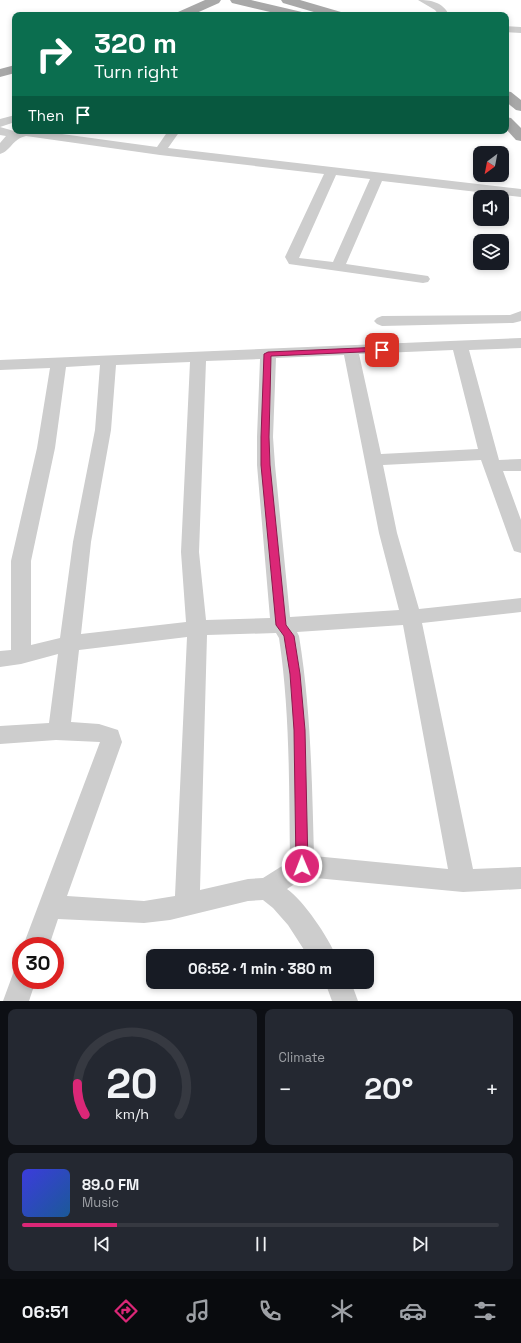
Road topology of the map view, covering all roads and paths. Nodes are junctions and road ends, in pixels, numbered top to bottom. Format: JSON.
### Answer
{"nodes":[{"id":1,"x":215,"y":0,"type":"edge"},
{"id":2,"x":236,"y":0,"type":"edge"},
{"id":3,"x":287,"y":0,"type":"edge"},
{"id":4,"x":423,"y":0,"type":"edge"},
{"id":5,"x":189,"y":12,"type":"edge"},
{"id":6,"x":286,"y":12,"type":"edge"},
{"id":7,"x":327,"y":12,"type":"edge"},
{"id":8,"x":443,"y":12,"type":"edge"},
{"id":9,"x":509,"y":29,"type":"edge"},
{"id":10,"x":521,"y":30,"type":"edge"},
{"id":11,"x":12,"y":69,"type":"edge"},
{"id":12,"x":0,"y":70,"type":"edge"},
{"id":13,"x":12,"y":70,"type":"edge"},
{"id":14,"x":0,"y":73,"type":"edge"},
{"id":15,"x":509,"y":97,"type":"edge"},
{"id":16,"x":521,"y":107,"type":"edge"},
{"id":17,"x":12,"y":119,"type":"edge"},
{"id":18,"x":0,"y":123,"type":"edge"},
{"id":19,"x":509,"y":124,"type":"edge"},
{"id":20,"x":0,"y":131,"type":"edge"},
{"id":21,"x":20,"y":134,"type":"edge"},
{"id":22,"x":45,"y":134,"type":"edge"},
{"id":23,"x":172,"y":134,"type":"edge"},
{"id":24,"x":14,"y":135,"type":"junction"},
{"id":25,"x":521,"y":138,"type":"edge"},
{"id":26,"x":0,"y":150,"type":"edge"},
{"id":27,"x":160,"y":151,"type":"junction"},
{"id":28,"x":331,"y":172,"type":"junction"},
{"id":29,"x":377,"y":177,"type":"junction"},
{"id":30,"x":515,"y":193,"type":"edge"},
{"id":31,"x":521,"y":208,"type":"edge"},
{"id":32,"x":338,"y":267,"type":"junction"},
{"id":33,"x":423,"y":279,"type":"dead end"},
{"id":34,"x":521,"y":315,"type":"edge"},
{"id":35,"x":382,"y":321,"type":"dead end"},
{"id":36,"x":460,"y":346,"type":"junction"},
{"id":37,"x":520,"y":348,"type":"edge"},
{"id":38,"x":351,"y":351,"type":"junction"},
{"id":39,"x":268,"y":354,"type":"junction"},
{"id":40,"x":198,"y":357,"type":"junction"},
{"id":41,"x":108,"y":360,"type":"junction"},
{"id":42,"x":59,"y":362,"type":"junction"},
{"id":43,"x":0,"y":365,"type":"edge"},
{"id":44,"x":372,"y":460,"type":"junction"},
{"id":45,"x":491,"y":460,"type":"junction"},
{"id":46,"x":521,"y":465,"type":"edge"},
{"id":47,"x":521,"y":546,"type":"edge"},
{"id":48,"x":521,"y":605,"type":"edge"},
{"id":49,"x":411,"y":617,"type":"junction"},
{"id":50,"x":281,"y":625,"type":"junction"},
{"id":51,"x":197,"y":628,"type":"junction"},
{"id":52,"x":70,"y":643,"type":"junction"},
{"id":53,"x":21,"y":656,"type":"junction"},
{"id":54,"x":0,"y":659,"type":"edge"},
{"id":55,"x":59,"y":731,"type":"junction"},
{"id":56,"x":0,"y":735,"type":"edge"},
{"id":57,"x":302,"y":866,"type":"junction"},
{"id":58,"x":521,"y":878,"type":"edge"},
{"id":59,"x":462,"y":881,"type":"junction"},
{"id":60,"x":267,"y":889,"type":"junction"},
{"id":61,"x":186,"y":905,"type":"junction"},
{"id":62,"x":50,"y":907,"type":"junction"},
{"id":63,"x":39,"y":937,"type":"edge"},
{"id":64,"x":319,"y":949,"type":"edge"},
{"id":65,"x":20,"y":989,"type":"edge"},
{"id":66,"x":341,"y":989,"type":"edge"},
{"id":67,"x":16,"y":1001,"type":"edge"},
{"id":68,"x":345,"y":1001,"type":"edge"}],
"edges":[{"from":1,"to":5,"type":"main road"},
{"from":2,"to":6,"type":"main road"},
{"from":3,"to":7,"type":"main road"},
{"from":4,"to":8,"type":"street"},
{"from":9,"to":10,"type":"street"},
{"from":11,"to":12,"type":"main road"},
{"from":13,"to":14,"type":"main road"},
{"from":15,"to":16,"type":"main road"},
{"from":17,"to":18,"type":"street"},
{"from":19,"to":25,"type":"main road"},
{"from":20,"to":24,"type":"street"},
{"from":21,"to":24,"type":"street"},
{"from":22,"to":27,"type":"street"},
{"from":23,"to":27,"type":"street"},
{"from":24,"to":26,"type":"street"},
{"from":27,"to":28,"type":"street"},
{"from":28,"to":29,"type":"street"},
{"from":28,"to":32,"type":"street"},
{"from":29,"to":30,"type":"street"},
{"from":29,"to":32,"type":"street"},
{"from":30,"to":31,"type":"street"},
{"from":32,"to":33,"type":"street"},
{"from":34,"to":35,"type":"street"},
{"from":36,"to":37,"type":"street"},
{"from":36,"to":38,"type":"street"},
{"from":36,"to":45,"type":"street"},
{"from":38,"to":39,"type":"street"},
{"from":38,"to":44,"type":"street"},
{"from":39,"to":40,"type":"street"},
{"from":39,"to":50,"type":"street"},
{"from":40,"to":41,"type":"street"},
{"from":40,"to":51,"type":"street"},
{"from":41,"to":42,"type":"street"},
{"from":41,"to":52,"type":"street"},
{"from":42,"to":43,"type":"street"},
{"from":42,"to":53,"type":"street"},
{"from":44,"to":45,"type":"street"},
{"from":44,"to":49,"type":"street"},
{"from":45,"to":46,"type":"street"},
{"from":45,"to":47,"type":"street"},
{"from":48,"to":49,"type":"street"},
{"from":49,"to":50,"type":"street"},
{"from":49,"to":59,"type":"street"},
{"from":50,"to":51,"type":"street"},
{"from":50,"to":57,"type":"street"},
{"from":51,"to":52,"type":"street"},
{"from":51,"to":61,"type":"street"},
{"from":52,"to":53,"type":"street"},
{"from":52,"to":55,"type":"street"},
{"from":53,"to":54,"type":"street"},
{"from":55,"to":56,"type":"street"},
{"from":55,"to":62,"type":"street"},
{"from":57,"to":59,"type":"street"},
{"from":57,"to":60,"type":"street"},
{"from":58,"to":59,"type":"street"},
{"from":60,"to":61,"type":"street"},
{"from":60,"to":64,"type":"street"},
{"from":61,"to":62,"type":"street"},
{"from":62,"to":63,"type":"street"},
{"from":65,"to":67,"type":"street"},
{"from":66,"to":68,"type":"street"}]}
